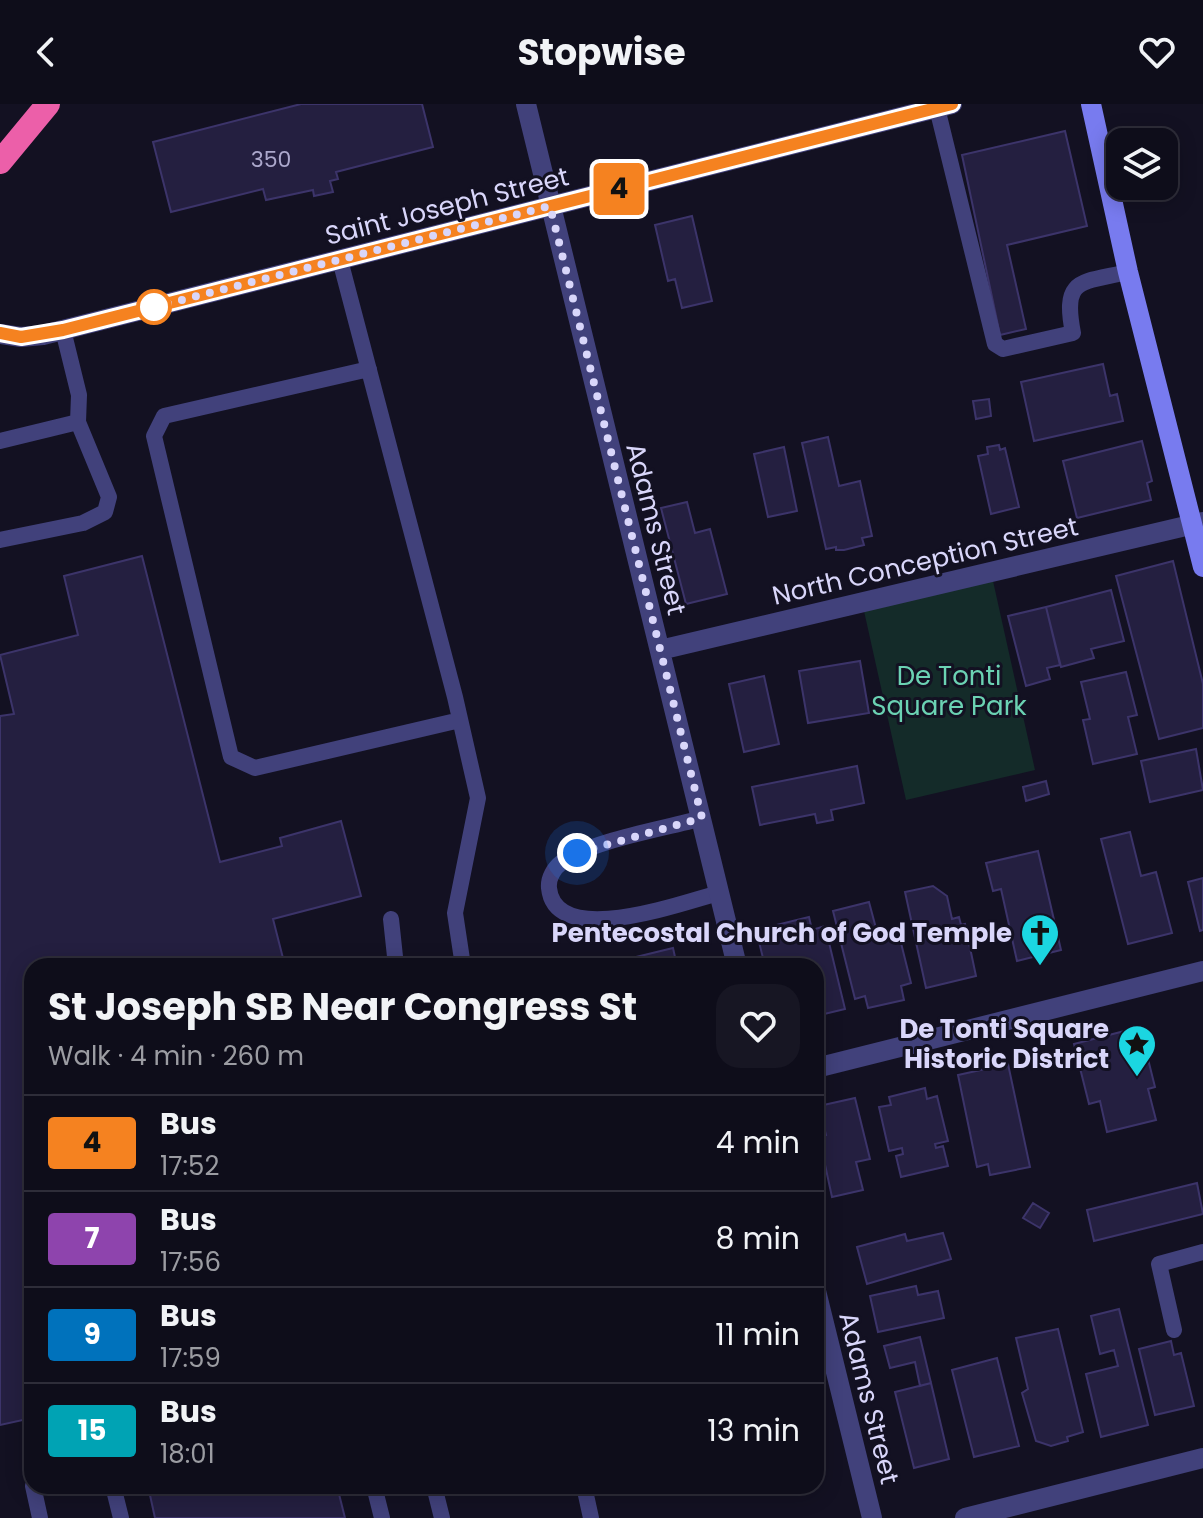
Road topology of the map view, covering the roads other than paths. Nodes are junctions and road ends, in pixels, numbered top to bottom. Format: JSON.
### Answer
{"nodes":[{"id":1,"x":48,"y":104,"type":"edge"},
{"id":2,"x":526,"y":104,"type":"edge"},
{"id":3,"x":1091,"y":104,"type":"edge"},
{"id":4,"x":944,"y":106,"type":"edge"},
{"id":5,"x":0,"y":162,"type":"edge"},
{"id":6,"x":550,"y":206,"type":"junction"},
{"id":7,"x":340,"y":260,"type":"junction"},
{"id":8,"x":1128,"y":272,"type":"junction"},
{"id":9,"x":63,"y":330,"type":"junction"},
{"id":10,"x":0,"y":334,"type":"edge"},
{"id":11,"x":369,"y":369,"type":"junction"},
{"id":12,"x":78,"y":422,"type":"junction"},
{"id":13,"x":0,"y":441,"type":"edge"},
{"id":14,"x":1198,"y":523,"type":"edge"},
{"id":15,"x":0,"y":540,"type":"edge"},
{"id":16,"x":1203,"y":567,"type":"edge"},
{"id":17,"x":660,"y":650,"type":"junction"},
{"id":18,"x":460,"y":720,"type":"junction"},
{"id":19,"x":702,"y":818,"type":"junction"},
{"id":20,"x":719,"y":893,"type":"junction"},
{"id":21,"x":391,"y":919,"type":"dead end"},
{"id":22,"x":395,"y":958,"type":"edge"},
{"id":23,"x":462,"y":958,"type":"edge"},
{"id":24,"x":735,"y":958,"type":"edge"},
{"id":25,"x":1203,"y":971,"type":"edge"},
{"id":26,"x":824,"y":1066,"type":"edge"},
{"id":27,"x":1203,"y":1252,"type":"edge"},
{"id":28,"x":824,"y":1323,"type":"edge"},
{"id":29,"x":1174,"y":1330,"type":"dead end"},
{"id":30,"x":1203,"y":1458,"type":"edge"},
{"id":31,"x":35,"y":1494,"type":"edge"},
{"id":32,"x":115,"y":1494,"type":"edge"},
{"id":33,"x":376,"y":1494,"type":"edge"},
{"id":34,"x":436,"y":1494,"type":"edge"},
{"id":35,"x":586,"y":1494,"type":"edge"},
{"id":36,"x":40,"y":1518,"type":"edge"},
{"id":37,"x":121,"y":1518,"type":"edge"},
{"id":38,"x":382,"y":1518,"type":"edge"},
{"id":39,"x":442,"y":1518,"type":"edge"},
{"id":40,"x":591,"y":1518,"type":"edge"},
{"id":41,"x":872,"y":1518,"type":"edge"},
{"id":42,"x":965,"y":1518,"type":"edge"}],
"edges":[{"from":1,"to":5,"type":"highway"},
{"from":2,"to":6,"type":"street","name":"Adams Street"},
{"from":3,"to":8,"type":"street"},
{"from":4,"to":6,"type":"street","name":"Saint Joseph Street"},
{"from":4,"to":8,"type":"lane"},
{"from":6,"to":7,"type":"street","name":"Saint Joseph Street"},
{"from":6,"to":17,"type":"street","name":"Adams Street"},
{"from":7,"to":9,"type":"street","name":"Saint Joseph Street"},
{"from":7,"to":11,"type":"lane"},
{"from":8,"to":14,"type":"street"},
{"from":9,"to":10,"type":"street","name":"Saint Joseph Street"},
{"from":9,"to":12,"type":"lane"},
{"from":11,"to":18,"type":"lane"},
{"from":11,"to":18,"type":"lane"},
{"from":12,"to":13,"type":"lane"},
{"from":12,"to":15,"type":"lane"},
{"from":14,"to":16,"type":"street"},
{"from":14,"to":17,"type":"street","name":"North Conception Street"},
{"from":17,"to":19,"type":"street","name":"Adams Street"},
{"from":18,"to":23,"type":"lane"},
{"from":19,"to":20,"type":"street","name":"Adams Street"},
{"from":19,"to":20,"type":"lane"},
{"from":20,"to":24,"type":"street","name":"Adams Street"},
{"from":21,"to":22,"type":"lane"},
{"from":25,"to":26,"type":"street"},
{"from":27,"to":29,"type":"lane"},
{"from":28,"to":41,"type":"street","name":"Adams Street"},
{"from":30,"to":42,"type":"street"},
{"from":31,"to":36,"type":"lane"},
{"from":32,"to":37,"type":"lane"},
{"from":33,"to":38,"type":"lane"},
{"from":34,"to":39,"type":"lane"},
{"from":35,"to":40,"type":"lane"}]}
